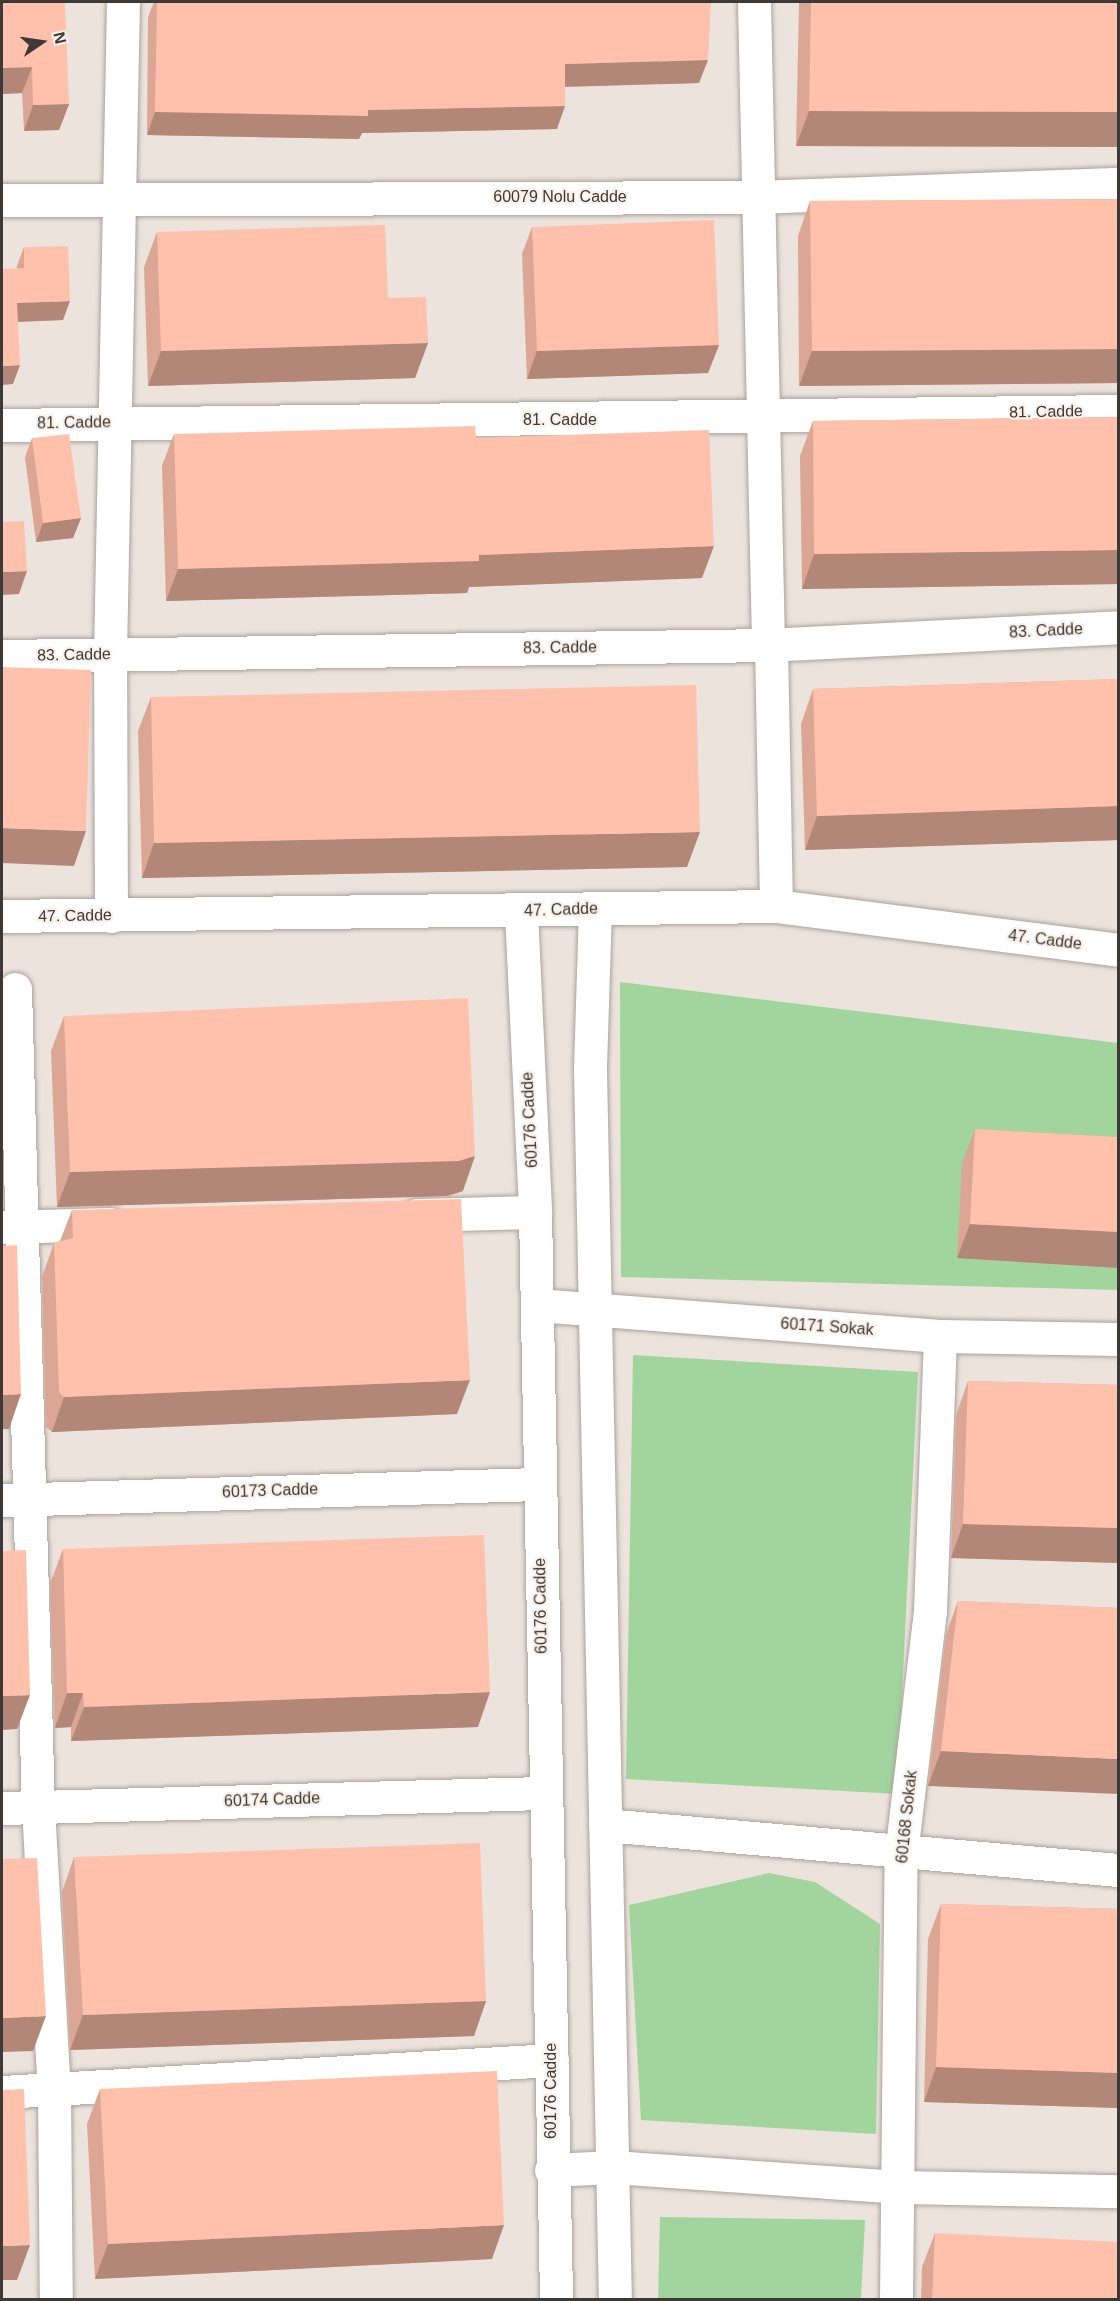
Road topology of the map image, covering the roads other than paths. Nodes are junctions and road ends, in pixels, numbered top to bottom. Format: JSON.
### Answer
{"nodes":[{"id":1,"x":123,"y":2,"type":"edge"},
{"id":2,"x":754,"y":2,"type":"edge"},
{"id":3,"x":1119,"y":184,"type":"edge"},
{"id":4,"x":759,"y":197,"type":"junction"},
{"id":5,"x":121,"y":199,"type":"junction"},
{"id":6,"x":2,"y":200,"type":"edge"},
{"id":7,"x":1119,"y":411,"type":"edge"},
{"id":8,"x":765,"y":419,"type":"junction"},
{"id":9,"x":115,"y":422,"type":"junction"},
{"id":10,"x":2,"y":425,"type":"edge"},
{"id":11,"x":1119,"y":627,"type":"edge"},
{"id":12,"x":769,"y":645,"type":"junction"},
{"id":13,"x":110,"y":654,"type":"junction"},
{"id":14,"x":2,"y":656,"type":"edge"},
{"id":15,"x":776,"y":906,"type":"junction"},
{"id":16,"x":595,"y":908,"type":"junction"},
{"id":17,"x":521,"y":912,"type":"junction"},
{"id":18,"x":2,"y":916,"type":"edge"},
{"id":19,"x":111,"y":916,"type":"junction"},
{"id":20,"x":1119,"y":950,"type":"edge"},
{"id":21,"x":15,"y":989,"type":"dead end"},
{"id":22,"x":535,"y":1212,"type":"junction"},
{"id":23,"x":380,"y":1216,"type":"edge"},
{"id":24,"x":142,"y":1223,"type":"edge"},
{"id":25,"x":12,"y":1226,"type":"edge"},
{"id":26,"x":537,"y":1305,"type":"junction"},
{"id":27,"x":596,"y":1310,"type":"junction"},
{"id":28,"x":940,"y":1336,"type":"junction"},
{"id":29,"x":1119,"y":1339,"type":"edge"},
{"id":30,"x":539,"y":1484,"type":"junction"},
{"id":31,"x":17,"y":1499,"type":"edge"},
{"id":32,"x":930,"y":1610,"type":"junction"},
{"id":33,"x":965,"y":1610,"type":"edge"},
{"id":34,"x":543,"y":1793,"type":"junction"},
{"id":35,"x":38,"y":1807,"type":"junction"},
{"id":36,"x":2,"y":1808,"type":"edge"},
{"id":37,"x":605,"y":1825,"type":"junction"},
{"id":38,"x":901,"y":1854,"type":"junction"},
{"id":39,"x":1119,"y":1870,"type":"edge"},
{"id":40,"x":552,"y":2060,"type":"junction"},
{"id":41,"x":54,"y":2091,"type":"junction"},
{"id":42,"x":2,"y":2092,"type":"edge"},
{"id":43,"x":613,"y":2168,"type":"junction"},
{"id":44,"x":551,"y":2170,"type":"junction"},
{"id":45,"x":901,"y":2187,"type":"junction"},
{"id":46,"x":1119,"y":2191,"type":"edge"},
{"id":47,"x":56,"y":2300,"type":"edge"},
{"id":48,"x":556,"y":2300,"type":"edge"},
{"id":49,"x":615,"y":2300,"type":"edge"},
{"id":50,"x":896,"y":2300,"type":"edge"}],
"edges":[{"from":1,"to":5,"type":"street"},
{"from":2,"to":4,"type":"street"},
{"from":3,"to":4,"type":"street","name":"60079 Nolu Cadde"},
{"from":4,"to":5,"type":"street","name":"60079 Nolu Cadde"},
{"from":4,"to":8,"type":"street"},
{"from":5,"to":6,"type":"street","name":"60079 Nolu Cadde"},
{"from":5,"to":9,"type":"street"},
{"from":7,"to":8,"type":"street","name":"81. Cadde"},
{"from":8,"to":9,"type":"street","name":"81. Cadde"},
{"from":8,"to":12,"type":"street"},
{"from":9,"to":10,"type":"street","name":"81. Cadde"},
{"from":9,"to":13,"type":"street"},
{"from":11,"to":12,"type":"street","name":"83. Cadde"},
{"from":12,"to":13,"type":"street","name":"83. Cadde"},
{"from":12,"to":15,"type":"street"},
{"from":13,"to":14,"type":"street","name":"83. Cadde"},
{"from":13,"to":19,"type":"street"},
{"from":15,"to":16,"type":"street","name":"47. Cadde"},
{"from":15,"to":20,"type":"street","name":"47. Cadde"},
{"from":16,"to":17,"type":"street","name":"47. Cadde"},
{"from":16,"to":27,"type":"street"},
{"from":17,"to":19,"type":"street","name":"47. Cadde"},
{"from":17,"to":22,"type":"street","name":"60176 Cadde"},
{"from":18,"to":19,"type":"street","name":"47. Cadde"},
{"from":21,"to":25,"type":"street"},
{"from":22,"to":23,"type":"street"},
{"from":22,"to":26,"type":"street","name":"60176 Cadde"},
{"from":24,"to":25,"type":"street"},
{"from":25,"to":31,"type":"street"},
{"from":26,"to":27,"type":"street","name":"60171 Sokak"},
{"from":26,"to":30,"type":"street","name":"60176 Cadde"},
{"from":27,"to":28,"type":"street","name":"60171 Sokak"},
{"from":27,"to":37,"type":"street"},
{"from":28,"to":29,"type":"street","name":"60171 Sokak"},
{"from":28,"to":32,"type":"street","name":"60168 Sokak"},
{"from":30,"to":31,"type":"street","name":"60173 Cadde"},
{"from":30,"to":34,"type":"street","name":"60176 Cadde"},
{"from":31,"to":35,"type":"street"},
{"from":32,"to":33,"type":"street"},
{"from":32,"to":38,"type":"street","name":"60168 Sokak"},
{"from":34,"to":35,"type":"street","name":"60174 Cadde"},
{"from":34,"to":40,"type":"street","name":"60176 Cadde"},
{"from":35,"to":36,"type":"street","name":"60174 Cadde"},
{"from":35,"to":41,"type":"street"},
{"from":37,"to":38,"type":"street"},
{"from":37,"to":43,"type":"street"},
{"from":38,"to":39,"type":"street"},
{"from":38,"to":45,"type":"street","name":"60168 Sokak"},
{"from":40,"to":41,"type":"street"},
{"from":40,"to":44,"type":"street","name":"60176 Cadde"},
{"from":41,"to":42,"type":"street"},
{"from":41,"to":47,"type":"street"},
{"from":43,"to":44,"type":"street"},
{"from":43,"to":45,"type":"street"},
{"from":43,"to":49,"type":"street"},
{"from":44,"to":48,"type":"street","name":"60176 Cadde"},
{"from":45,"to":46,"type":"street"},
{"from":45,"to":50,"type":"street","name":"60168 Sokak"}]}
